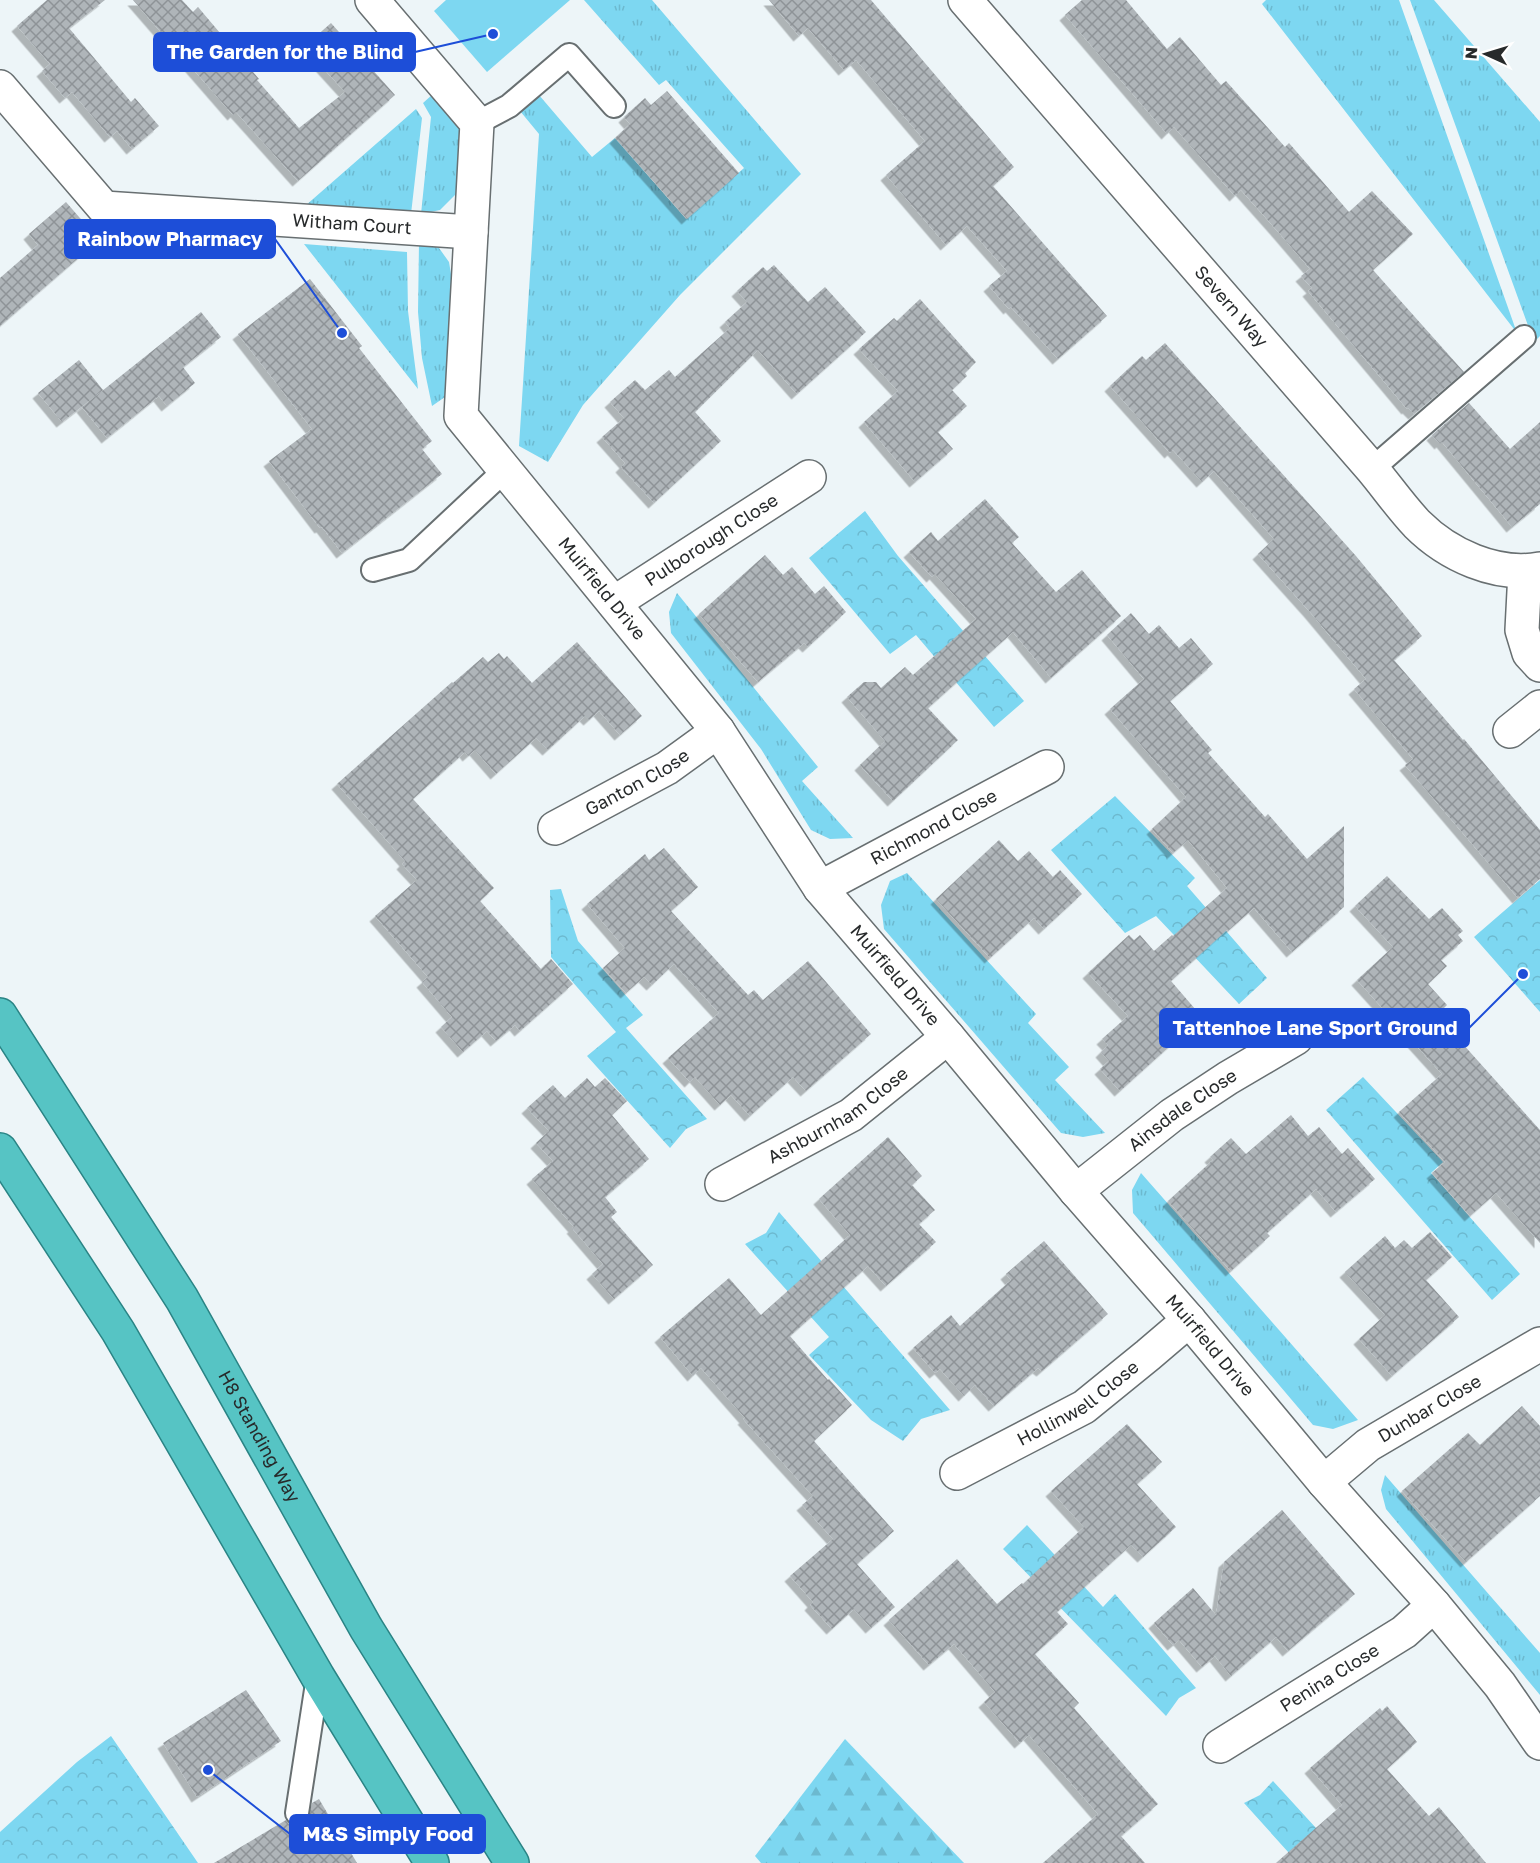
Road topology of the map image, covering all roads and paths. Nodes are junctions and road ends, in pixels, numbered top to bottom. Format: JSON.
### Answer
{"nodes":[{"id":1,"x":372,"y":0,"type":"edge"},
{"id":2,"x":973,"y":3,"type":"edge"},
{"id":3,"x":0,"y":87,"type":"edge"},
{"id":4,"x":614,"y":106,"type":"dead end"},
{"id":5,"x":477,"y":123,"type":"junction"},
{"id":6,"x":471,"y":231,"type":"junction"},
{"id":7,"x":1524,"y":337,"type":"dead end"},
{"id":8,"x":1372,"y":469,"type":"junction"},
{"id":9,"x":505,"y":470,"type":"junction"},
{"id":10,"x":809,"y":477,"type":"dead end"},
{"id":11,"x":373,"y":570,"type":"dead end"},
{"id":12,"x":1532,"y":571,"type":"edge"},
{"id":13,"x":614,"y":603,"type":"junction"},
{"id":14,"x":1540,"y":665,"type":"edge"},
{"id":15,"x":1540,"y":707,"type":"edge"},
{"id":16,"x":718,"y":731,"type":"junction"},
{"id":17,"x":1510,"y":731,"type":"dead end"},
{"id":18,"x":1047,"y":767,"type":"dead end"},
{"id":19,"x":555,"y":828,"type":"dead end"},
{"id":20,"x":820,"y":888,"type":"junction"},
{"id":21,"x":0,"y":1015,"type":"edge"},
{"id":22,"x":948,"y":1037,"type":"junction"},
{"id":23,"x":1296,"y":1038,"type":"dead end"},
{"id":24,"x":0,"y":1150,"type":"edge"},
{"id":25,"x":722,"y":1184,"type":"dead end"},
{"id":26,"x":1076,"y":1191,"type":"junction"},
{"id":27,"x":1189,"y":1320,"type":"junction"},
{"id":28,"x":1540,"y":1344,"type":"edge"},
{"id":29,"x":957,"y":1473,"type":"dead end"},
{"id":30,"x":1324,"y":1482,"type":"junction"},
{"id":31,"x":1434,"y":1605,"type":"junction"},
{"id":32,"x":318,"y":1677,"type":"junction"},
{"id":33,"x":1540,"y":1743,"type":"edge"},
{"id":34,"x":1220,"y":1746,"type":"dead end"},
{"id":35,"x":297,"y":1812,"type":"dead end"},
{"id":36,"x":432,"y":1863,"type":"edge"},
{"id":37,"x":512,"y":1863,"type":"edge"}],
"edges":[{"from":1,"to":5,"type":"street"},
{"from":2,"to":8,"type":"street","name":"Severn Way"},
{"from":3,"to":6,"type":"street","name":"Witham Court"},
{"from":4,"to":5,"type":"lane"},
{"from":5,"to":6,"type":"street","name":"Muirfield Drive"},
{"from":6,"to":9,"type":"street","name":"Muirfield Drive"},
{"from":7,"to":8,"type":"lane"},
{"from":8,"to":12,"type":"street","name":"Severn Way"},
{"from":9,"to":11,"type":"lane"},
{"from":9,"to":13,"type":"street","name":"Muirfield Drive"},
{"from":10,"to":13,"type":"street","name":"Pulborough Close"},
{"from":12,"to":14,"type":"street","name":"Severn Way"},
{"from":13,"to":16,"type":"street","name":"Muirfield Drive"},
{"from":15,"to":17,"type":"street"},
{"from":16,"to":19,"type":"street","name":"Ganton Close"},
{"from":16,"to":20,"type":"street","name":"Muirfield Drive"},
{"from":18,"to":20,"type":"street","name":"Richmond Close"},
{"from":20,"to":22,"type":"street","name":"Muirfield Drive"},
{"from":21,"to":37,"type":"highway","name":"H8 Standing Way"},
{"from":22,"to":25,"type":"street","name":"Ashburnham Close"},
{"from":22,"to":26,"type":"street","name":"Muirfield Drive"},
{"from":23,"to":26,"type":"street","name":"Ainsdale Close"},
{"from":24,"to":32,"type":"highway"},
{"from":26,"to":27,"type":"street","name":"Muirfield Drive"},
{"from":27,"to":29,"type":"street","name":"Hollinwell Close"},
{"from":27,"to":30,"type":"street","name":"Muirfield Drive"},
{"from":28,"to":30,"type":"street","name":"Dunbar Close"},
{"from":30,"to":31,"type":"street","name":"Muirfield Drive"},
{"from":31,"to":33,"type":"street","name":"Muirfield Drive"},
{"from":31,"to":34,"type":"street","name":"Penina Close"},
{"from":32,"to":35,"type":"lane"},
{"from":32,"to":36,"type":"highway"}]}
